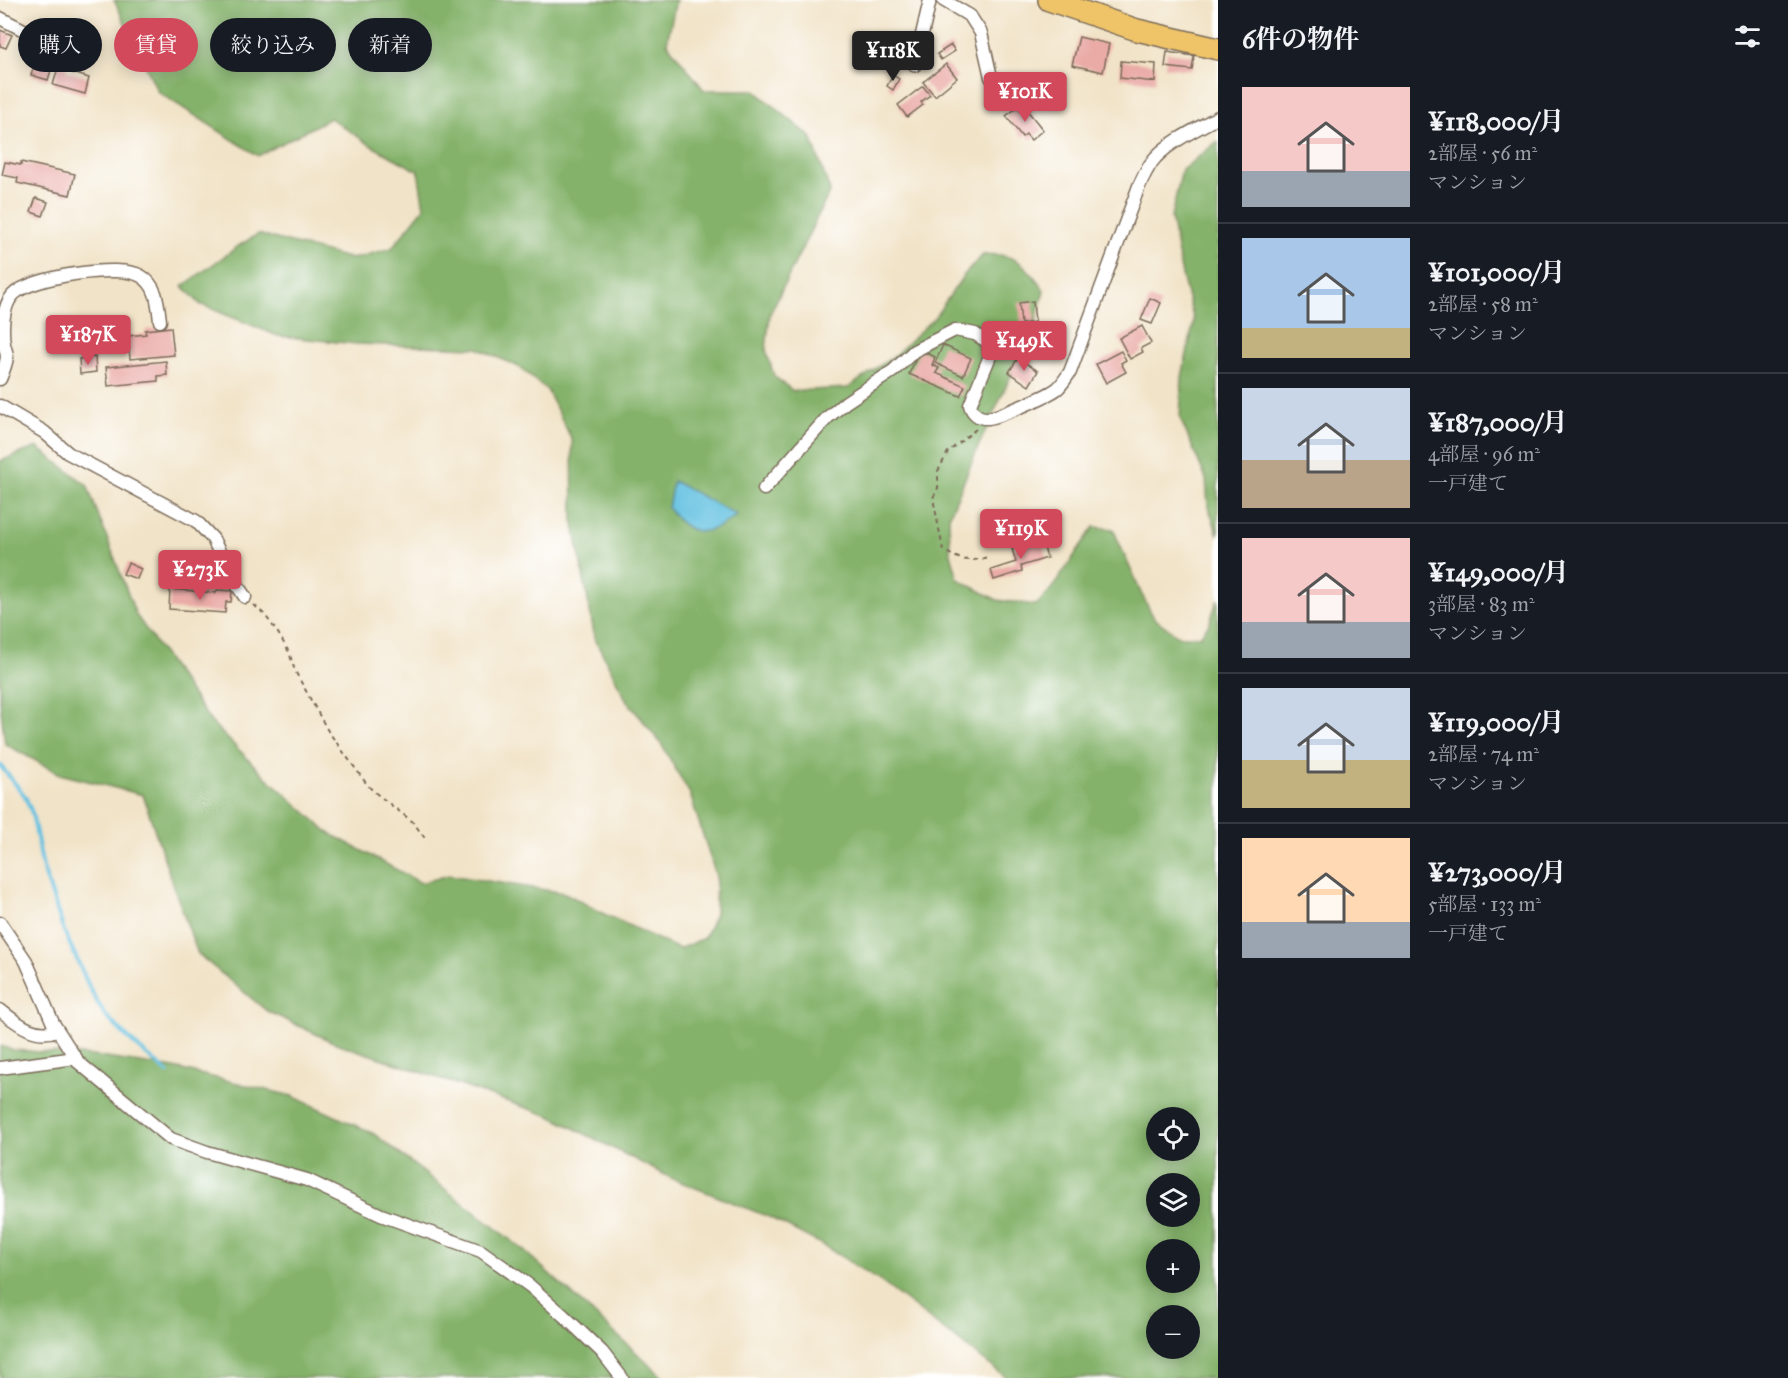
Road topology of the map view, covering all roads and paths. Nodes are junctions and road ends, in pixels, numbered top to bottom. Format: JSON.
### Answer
{"nodes":[{"id":1,"x":930,"y":0,"type":"edge"},
{"id":2,"x":943,"y":0,"type":"edge"},
{"id":3,"x":1049,"y":0,"type":"edge"},
{"id":4,"x":0,"y":18,"type":"edge"},
{"id":5,"x":18,"y":27,"type":"edge"},
{"id":6,"x":1218,"y":49,"type":"edge"},
{"id":7,"x":915,"y":64,"type":"dead end"},
{"id":8,"x":1013,"y":100,"type":"dead end"},
{"id":9,"x":1218,"y":117,"type":"edge"},
{"id":10,"x":160,"y":321,"type":"dead end"},
{"id":11,"x":0,"y":379,"type":"edge"},
{"id":12,"x":0,"y":406,"type":"edge"},
{"id":13,"x":986,"y":418,"type":"junction"},
{"id":14,"x":764,"y":489,"type":"dead end"},
{"id":15,"x":988,"y":557,"type":"dead end"},
{"id":16,"x":244,"y":597,"type":"joint"},
{"id":17,"x":428,"y":842,"type":"dead end"},
{"id":18,"x":0,"y":923,"type":"edge"},
{"id":19,"x":0,"y":1010,"type":"edge"},
{"id":20,"x":57,"y":1030,"type":"junction"},
{"id":21,"x":76,"y":1058,"type":"junction"},
{"id":22,"x":0,"y":1068,"type":"edge"},
{"id":23,"x":622,"y":1378,"type":"edge"}],
"edges":[{"from":1,"to":7,"type":"street"},
{"from":2,"to":8,"type":"street"},
{"from":3,"to":6,"type":"highway"},
{"from":4,"to":5,"type":"street"},
{"from":9,"to":13,"type":"street"},
{"from":10,"to":11,"type":"street"},
{"from":12,"to":16,"type":"street"},
{"from":13,"to":14,"type":"street"},
{"from":13,"to":15,"type":"path"},
{"from":16,"to":17,"type":"path"},
{"from":18,"to":20,"type":"street"},
{"from":19,"to":20,"type":"street"},
{"from":20,"to":21,"type":"street"},
{"from":21,"to":22,"type":"street"},
{"from":21,"to":23,"type":"street"}]}
